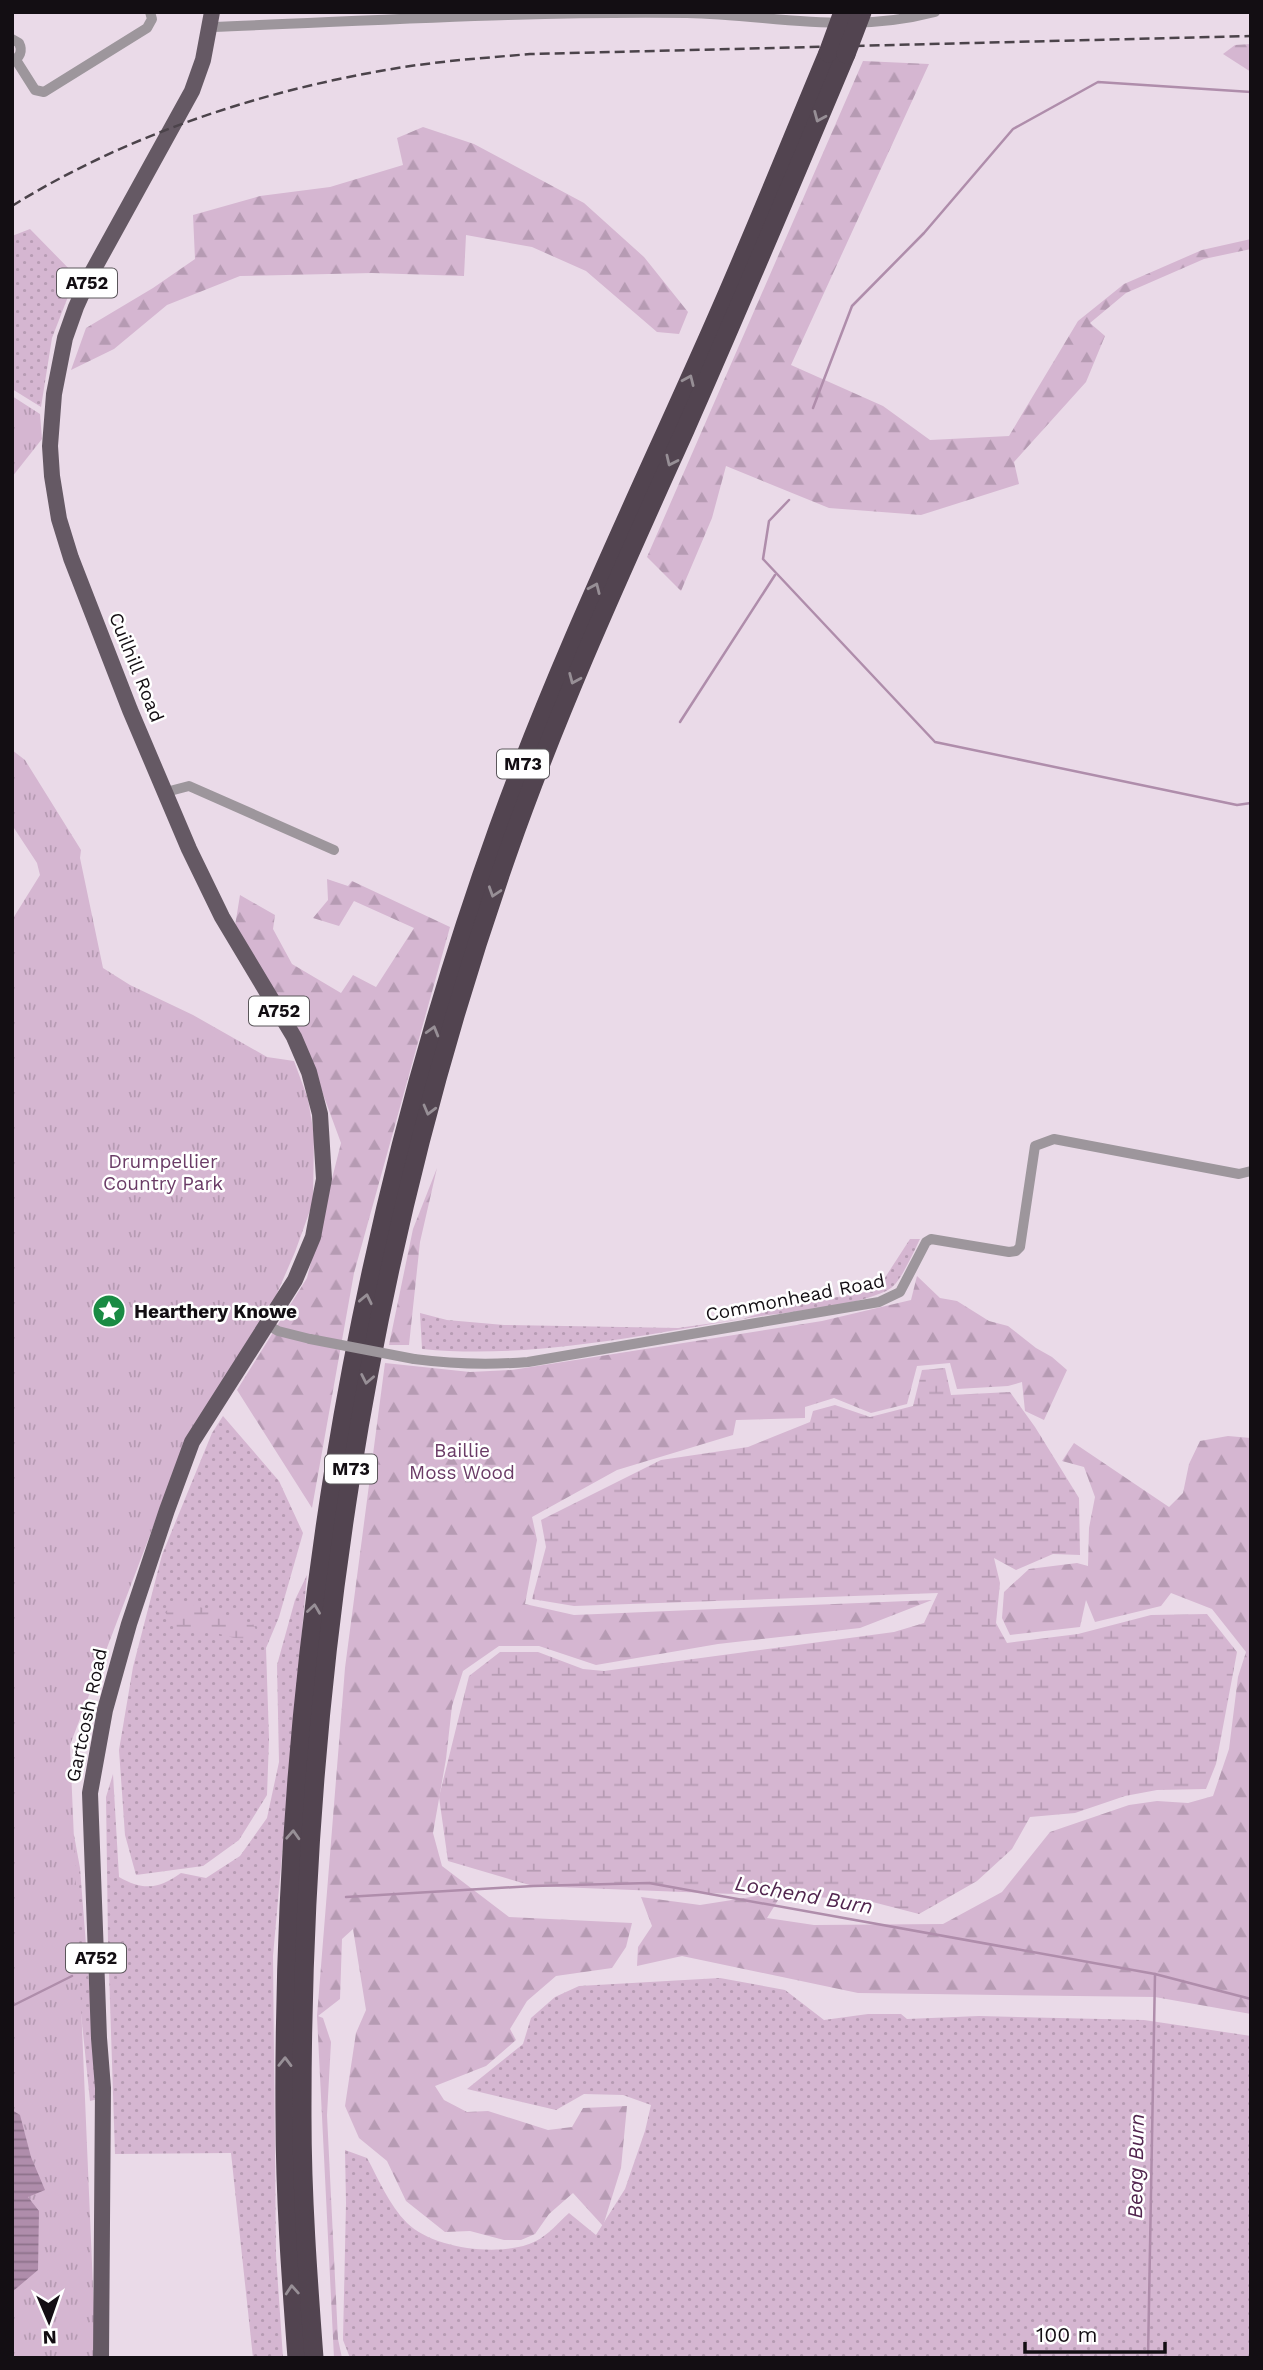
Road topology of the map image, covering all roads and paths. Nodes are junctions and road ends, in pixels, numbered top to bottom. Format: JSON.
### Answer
{"nodes":[{"id":1,"x":150,"y":12,"type":"edge"},
{"id":2,"x":844,"y":12,"type":"edge"},
{"id":3,"x":862,"y":12,"type":"edge"},
{"id":4,"x":935,"y":12,"type":"edge"},
{"id":5,"x":211,"y":20,"type":"edge"},
{"id":6,"x":12,"y":39,"type":"edge"},
{"id":7,"x":837,"y":54,"type":"junction"},
{"id":8,"x":14,"y":60,"type":"edge"},
{"id":9,"x":166,"y":792,"type":"junction"},
{"id":10,"x":334,"y":850,"type":"dead end"},
{"id":11,"x":1251,"y":1171,"type":"edge"},
{"id":12,"x":268,"y":1325,"type":"junction"},
{"id":13,"x":101,"y":2358,"type":"edge"},
{"id":14,"x":297,"y":2358,"type":"edge"},
{"id":15,"x":314,"y":2358,"type":"edge"}],
"edges":[{"from":1,"to":8,"type":"street"},
{"from":2,"to":7,"type":"highway","number":"M73","bridge":true},
{"from":3,"to":7,"type":"highway","number":"M73","bridge":true},
{"from":4,"to":5,"type":"street"},
{"from":5,"to":9,"type":"main road","name":"Cuilhill Road","number":"A752"},
{"from":6,"to":8,"type":"street"},
{"from":14,"to":7,"type":"highway","number":"M73","one_way":true},
{"from":7,"to":15,"type":"highway","number":"M73","one_way":true},
{"from":9,"to":10,"type":"street"},
{"from":9,"to":12,"type":"main road","name":"Cuilhill Road","number":"A752"},
{"from":11,"to":12,"type":"street","name":"Commonhead Road","bridge":true},
{"from":12,"to":13,"type":"main road","name":"Gartcosh Road","number":"A752"}]}
